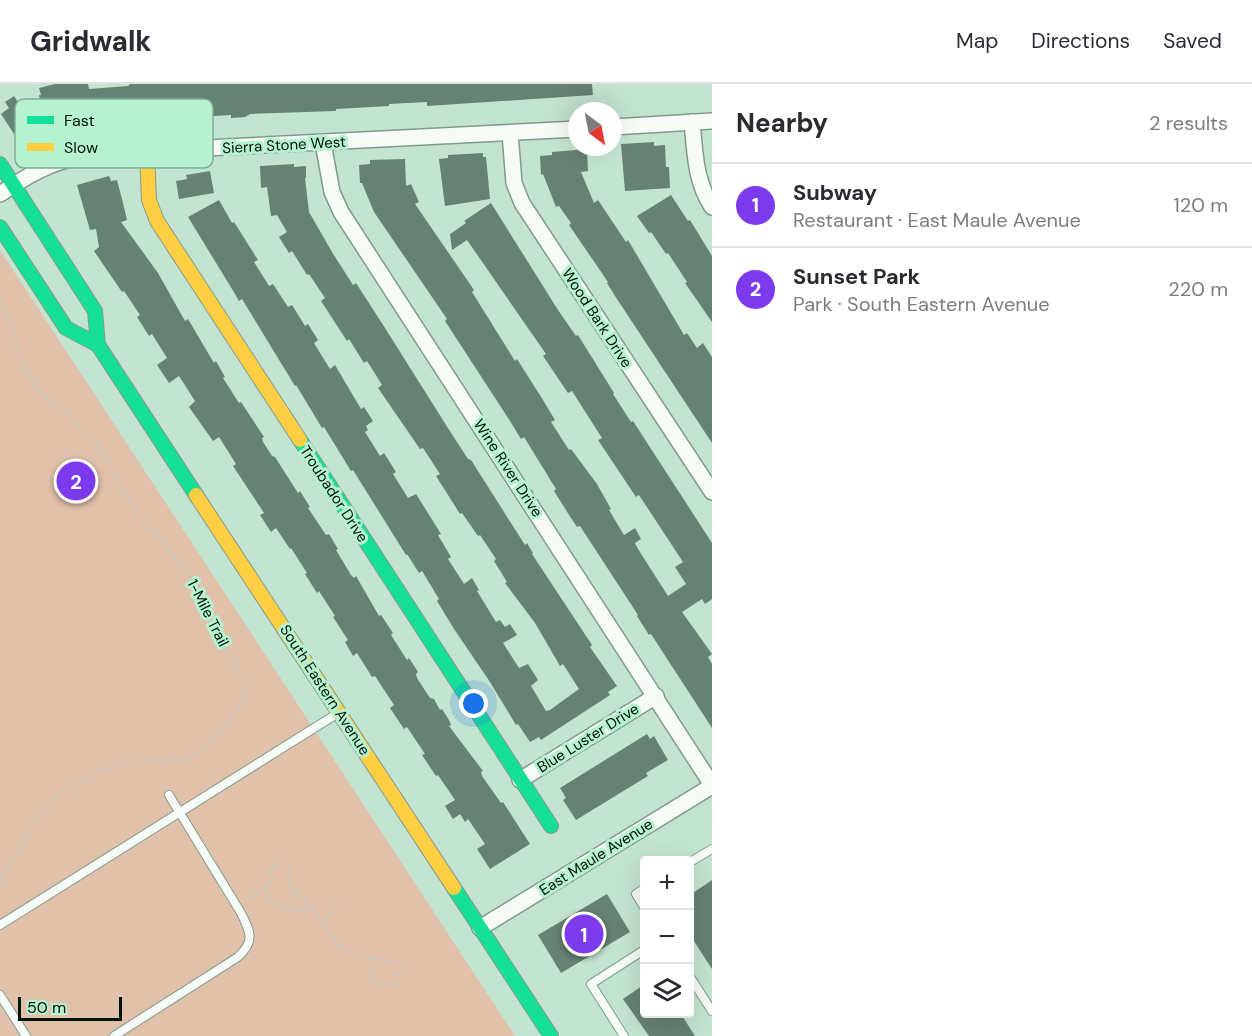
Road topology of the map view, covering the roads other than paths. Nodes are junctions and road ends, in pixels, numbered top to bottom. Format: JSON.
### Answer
{"nodes":[{"id":1,"x":712,"y":121,"type":"edge"},
{"id":2,"x":692,"y":122,"type":"junction"},
{"id":3,"x":622,"y":126,"type":"edge"},
{"id":4,"x":568,"y":130,"type":"edge"},
{"id":5,"x":510,"y":133,"type":"junction"},
{"id":6,"x":323,"y":143,"type":"junction"},
{"id":7,"x":213,"y":148,"type":"edge"},
{"id":8,"x":0,"y":164,"type":"edge"},
{"id":9,"x":46,"y":168,"type":"edge"},
{"id":10,"x":148,"y":168,"type":"edge"},
{"id":11,"x":13,"y":185,"type":"junction"},
{"id":12,"x":0,"y":194,"type":"edge"},
{"id":13,"x":712,"y":207,"type":"edge"},
{"id":14,"x":0,"y":227,"type":"edge"},
{"id":15,"x":98,"y":345,"type":"junction"},
{"id":16,"x":712,"y":492,"type":"edge"},
{"id":17,"x":656,"y":696,"type":"junction"},
{"id":18,"x":339,"y":712,"type":"junction"},
{"id":19,"x":520,"y":780,"type":"junction"},
{"id":20,"x":712,"y":785,"type":"edge"},
{"id":21,"x":169,"y":795,"type":"dead end"},
{"id":22,"x":179,"y":812,"type":"junction"},
{"id":23,"x":551,"y":826,"type":"dead end"},
{"id":24,"x":712,"y":849,"type":"edge"},
{"id":25,"x":694,"y":860,"type":"edge"},
{"id":26,"x":0,"y":925,"type":"edge"},
{"id":27,"x":480,"y":928,"type":"junction"},
{"id":28,"x":640,"y":953,"type":"edge"},
{"id":29,"x":694,"y":983,"type":"edge"},
{"id":30,"x":0,"y":995,"type":"edge"},
{"id":31,"x":712,"y":1011,"type":"edge"},
{"id":32,"x":26,"y":1036,"type":"edge"},
{"id":33,"x":114,"y":1036,"type":"edge"},
{"id":34,"x":551,"y":1036,"type":"edge"},
{"id":35,"x":624,"y":1036,"type":"edge"}],
"edges":[{"from":1,"to":2,"type":"street"},
{"from":2,"to":3,"type":"street"},
{"from":2,"to":13,"type":"street"},
{"from":4,"to":5,"type":"street","name":"Sierra Stone West"},
{"from":5,"to":6,"type":"street","name":"Sierra Stone West"},
{"from":5,"to":16,"type":"street","name":"Wood Bark Drive"},
{"from":6,"to":7,"type":"street","name":"Sierra Stone West"},
{"from":6,"to":17,"type":"street","name":"Wine River Drive"},
{"from":8,"to":11,"type":"main road","name":"South Eastern Avenue"},
{"from":9,"to":11,"type":"street","name":"Sierra Stone West"},
{"from":10,"to":19,"type":"main road","name":"Troubador Drive"},
{"from":11,"to":12,"type":"street","name":"Sierra Stone West"},
{"from":11,"to":15,"type":"main road","name":"South Eastern Avenue"},
{"from":14,"to":15,"type":"main road","name":"South Eastern Avenue"},
{"from":15,"to":18,"type":"main road","name":"South Eastern Avenue"},
{"from":17,"to":19,"type":"street","name":"Blue Luster Drive"},
{"from":17,"to":20,"type":"street","name":"Wine River Drive"},
{"from":18,"to":22,"type":"lane"},
{"from":18,"to":27,"type":"main road","name":"South Eastern Avenue"},
{"from":19,"to":23,"type":"main road","name":"Troubador Drive"},
{"from":20,"to":27,"type":"street","name":"East Maule Avenue"},
{"from":21,"to":22,"type":"lane"},
{"from":22,"to":26,"type":"lane"},
{"from":22,"to":33,"type":"lane"},
{"from":24,"to":25,"type":"lane"},
{"from":27,"to":34,"type":"main road","name":"South Eastern Avenue"},
{"from":28,"to":35,"type":"lane"},
{"from":29,"to":31,"type":"lane"},
{"from":30,"to":32,"type":"lane"}]}
